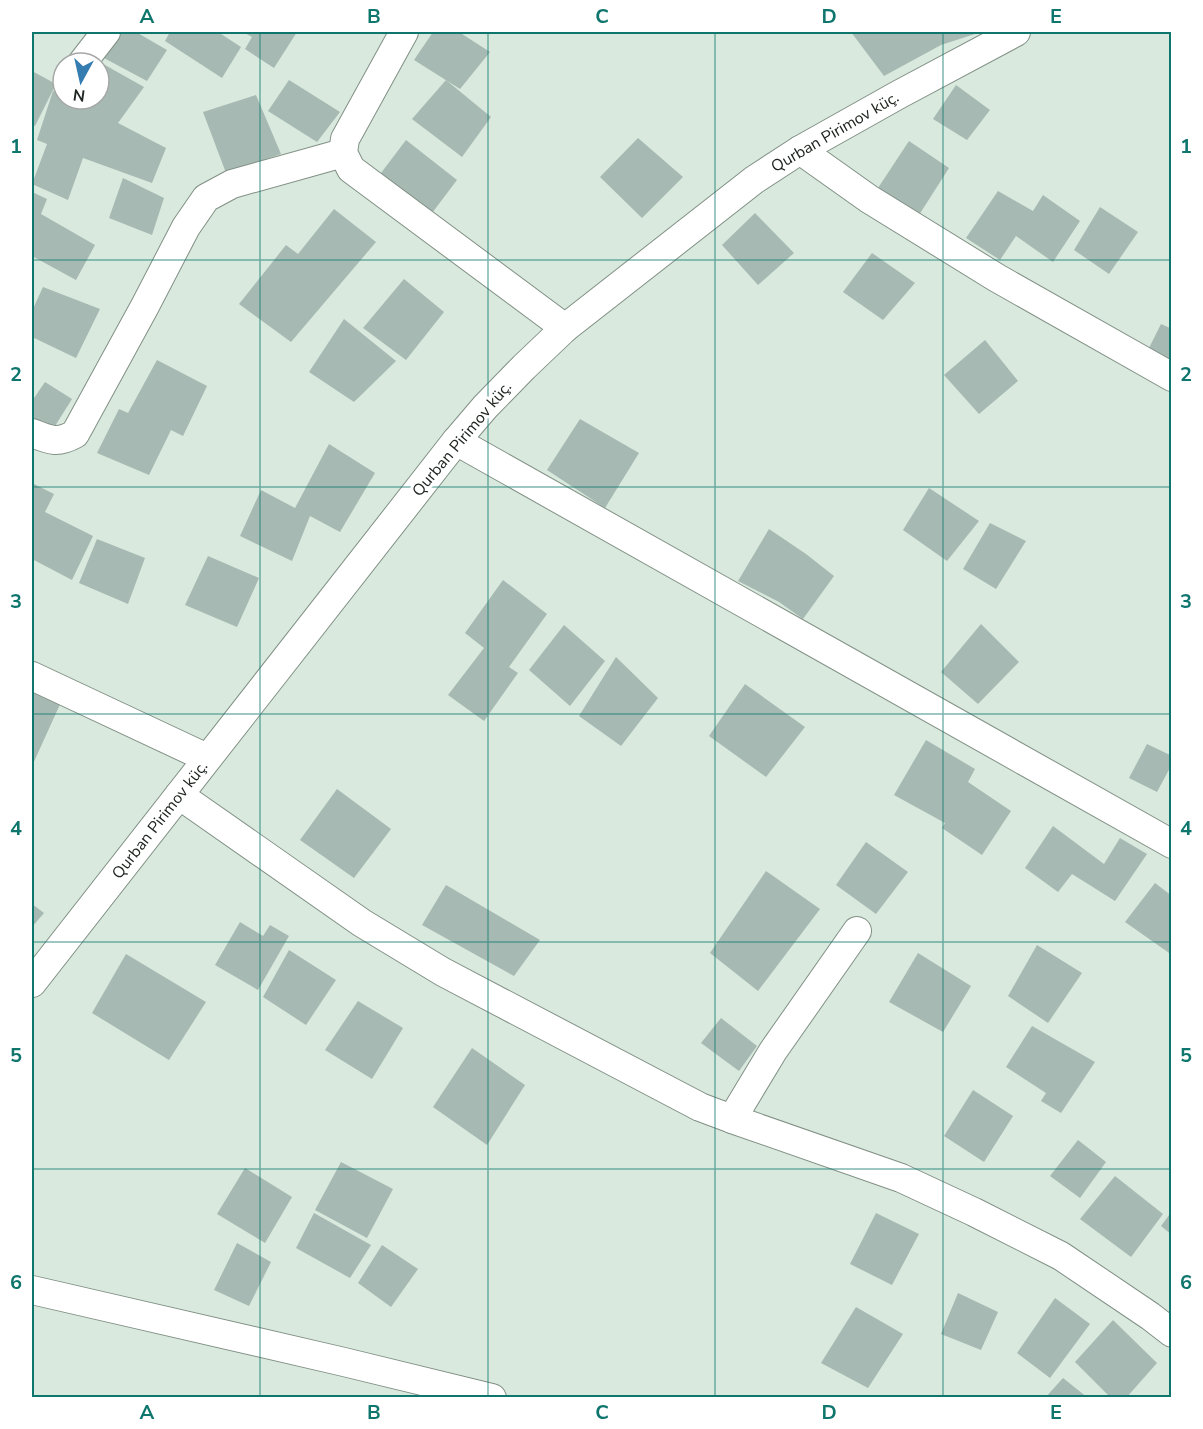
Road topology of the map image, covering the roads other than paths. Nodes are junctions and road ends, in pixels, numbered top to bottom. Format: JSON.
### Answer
{"nodes":[{"id":1,"x":106,"y":32,"type":"edge"},
{"id":2,"x":404,"y":32,"type":"edge"},
{"id":3,"x":1016,"y":32,"type":"edge"},
{"id":4,"x":91,"y":51,"type":"edge"},
{"id":5,"x":800,"y":150,"type":"junction"},
{"id":6,"x":343,"y":153,"type":"junction"},
{"id":7,"x":565,"y":328,"type":"junction"},
{"id":8,"x":1172,"y":377,"type":"edge"},
{"id":9,"x":32,"y":433,"type":"edge"},
{"id":10,"x":456,"y":441,"type":"junction"},
{"id":11,"x":32,"y":676,"type":"edge"},
{"id":12,"x":207,"y":758,"type":"junction"},
{"id":13,"x":179,"y":795,"type":"junction"},
{"id":14,"x":1172,"y":844,"type":"edge"},
{"id":15,"x":856,"y":931,"type":"dead end"},
{"id":16,"x":32,"y":983,"type":"edge"},
{"id":17,"x":732,"y":1119,"type":"junction"},
{"id":18,"x":32,"y":1290,"type":"edge"},
{"id":19,"x":1172,"y":1333,"type":"edge"},
{"id":20,"x":492,"y":1398,"type":"edge"}],
"edges":[{"from":1,"to":4,"type":"street"},
{"from":2,"to":6,"type":"street"},
{"from":3,"to":5,"type":"street","name":"Qurban Pirimov küç."},
{"from":5,"to":7,"type":"street","name":"Qurban Pirimov küç."},
{"from":5,"to":8,"type":"street"},
{"from":6,"to":7,"type":"street"},
{"from":6,"to":9,"type":"street"},
{"from":7,"to":10,"type":"street","name":"Qurban Pirimov küç."},
{"from":10,"to":12,"type":"street","name":"Qurban Pirimov küç."},
{"from":10,"to":14,"type":"street"},
{"from":11,"to":12,"type":"street"},
{"from":12,"to":13,"type":"street","name":"Qurban Pirimov küç."},
{"from":13,"to":16,"type":"street","name":"Qurban Pirimov küç."},
{"from":13,"to":17,"type":"street"},
{"from":15,"to":17,"type":"street"},
{"from":17,"to":19,"type":"street"},
{"from":18,"to":20,"type":"street"}]}
